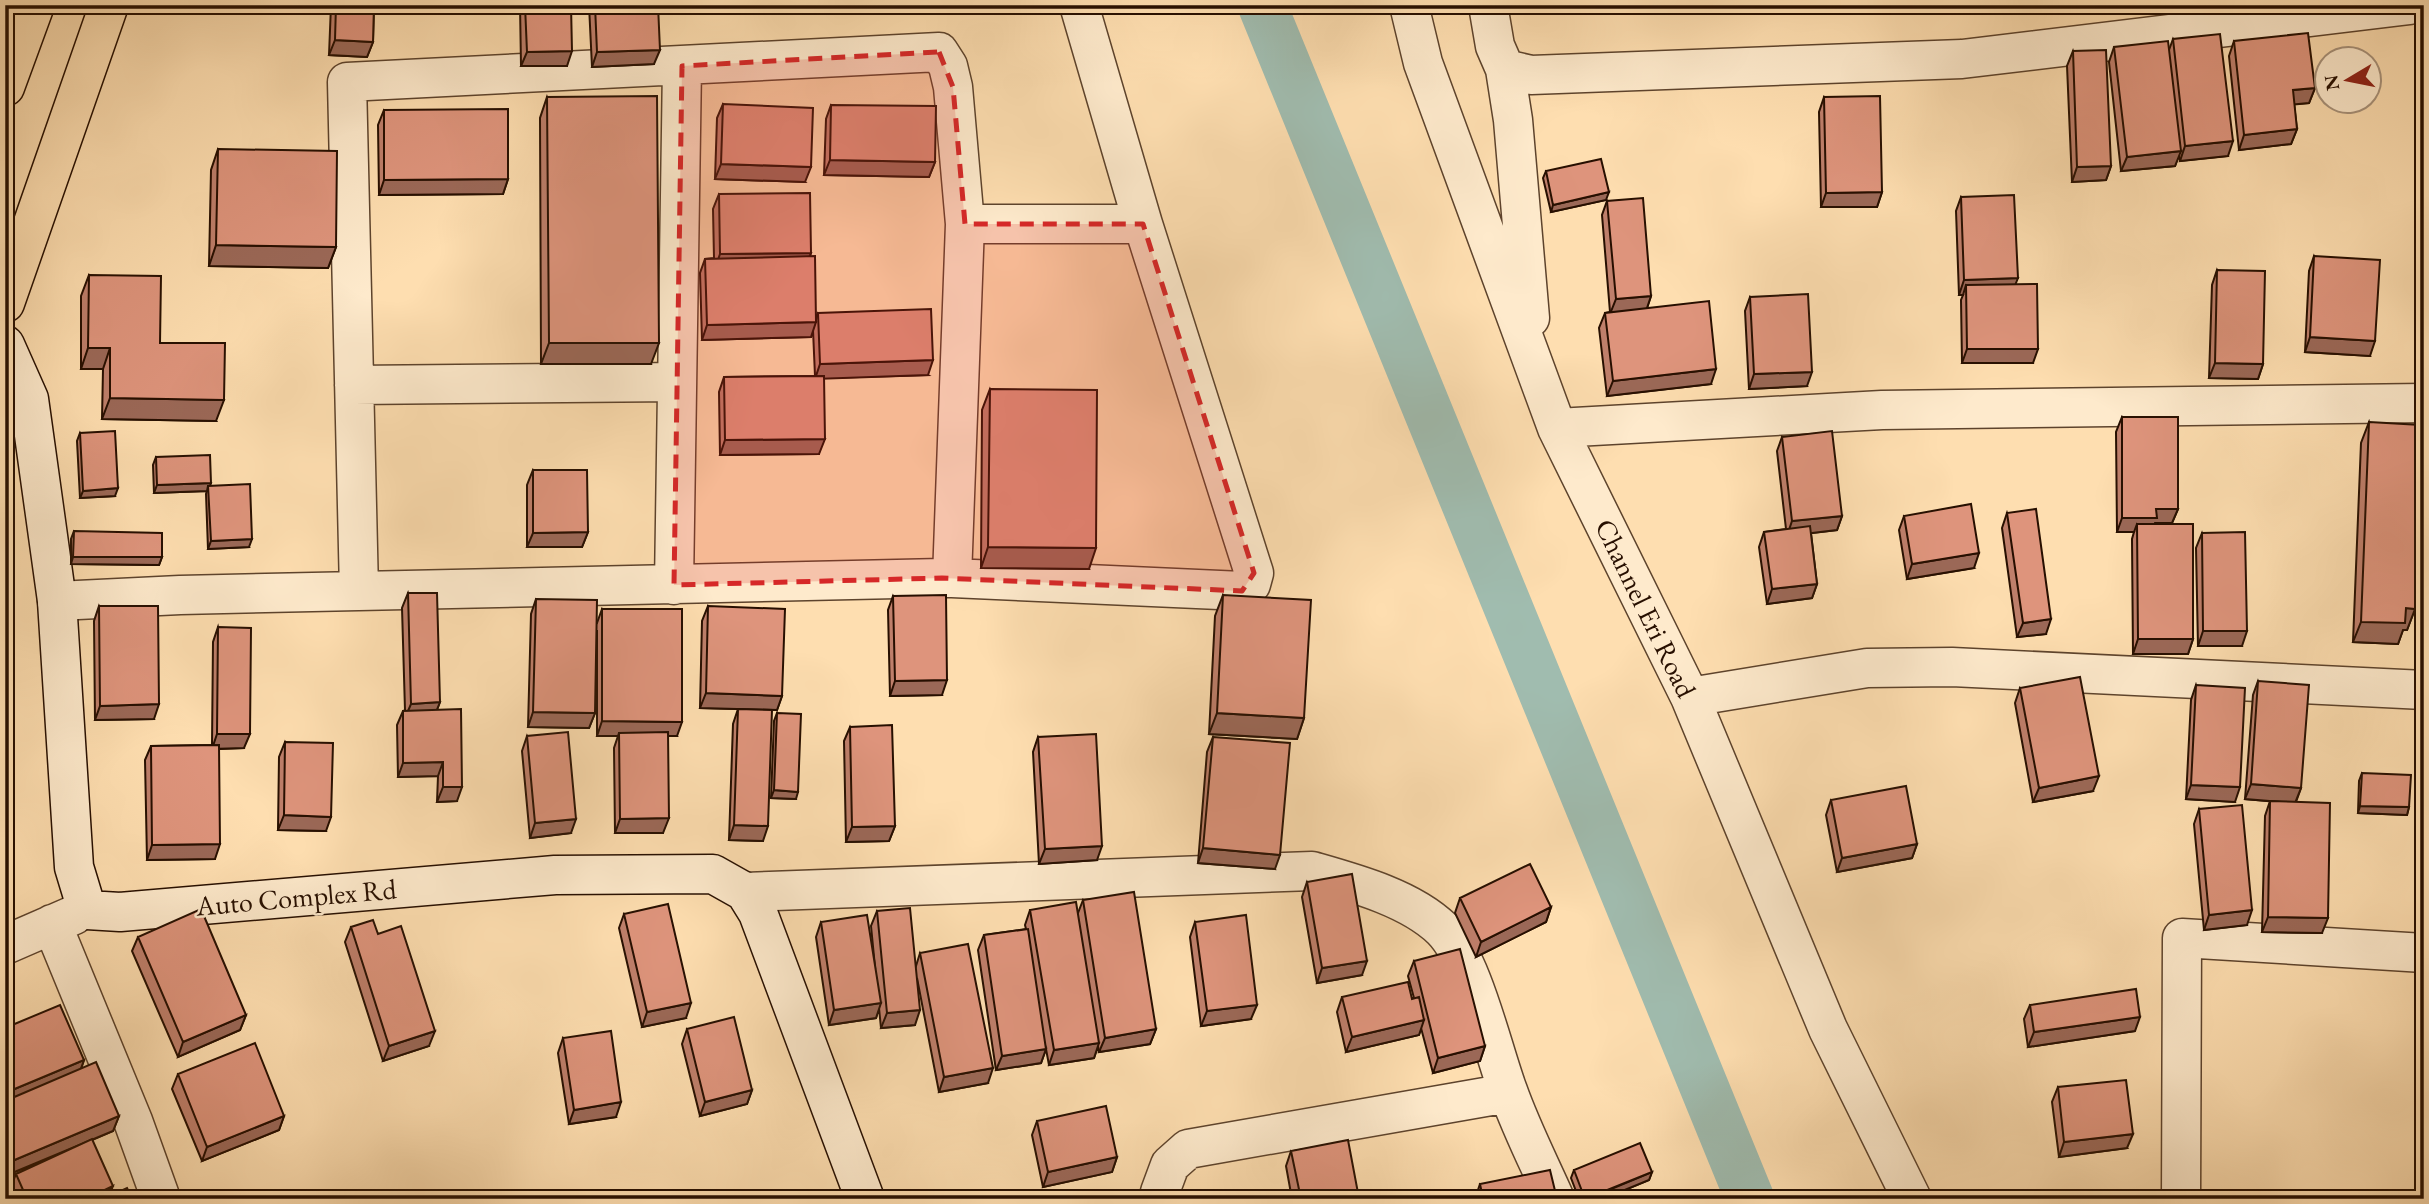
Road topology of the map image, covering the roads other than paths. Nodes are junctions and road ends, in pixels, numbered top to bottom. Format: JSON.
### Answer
{"nodes":[{"id":1,"x":35,"y":5,"type":"edge"},
{"id":2,"x":109,"y":5,"type":"edge"},
{"id":3,"x":1079,"y":5,"type":"edge"},
{"id":4,"x":1409,"y":5,"type":"edge"},
{"id":5,"x":1488,"y":5,"type":"edge"},
{"id":6,"x":2410,"y":5,"type":"edge"},
{"id":7,"x":682,"y":66,"type":"junction"},
{"id":8,"x":1505,"y":69,"type":"junction"},
{"id":9,"x":5,"y":87,"type":"edge"},
{"id":10,"x":965,"y":224,"type":"junction"},
{"id":11,"x":1143,"y":224,"type":"junction"},
{"id":12,"x":5,"y":303,"type":"edge"},
{"id":13,"x":5,"y":345,"type":"edge"},
{"id":14,"x":1535,"y":371,"type":"junction"},
{"id":15,"x":677,"y":382,"type":"junction"},
{"id":16,"x":354,"y":385,"type":"junction"},
{"id":17,"x":2424,"y":404,"type":"edge"},
{"id":18,"x":1557,"y":428,"type":"junction"},
{"id":19,"x":952,"y":578,"type":"junction"},
{"id":20,"x":674,"y":584,"type":"junction"},
{"id":21,"x":359,"y":591,"type":"junction"},
{"id":22,"x":57,"y":601,"type":"junction"},
{"id":23,"x":2424,"y":690,"type":"edge"},
{"id":24,"x":1690,"y":696,"type":"junction"},
{"id":25,"x":744,"y":892,"type":"junction"},
{"id":26,"x":87,"y":910,"type":"junction"},
{"id":27,"x":52,"y":924,"type":"junction"},
{"id":28,"x":5,"y":945,"type":"edge"},
{"id":29,"x":2424,"y":953,"type":"edge"},
{"id":30,"x":1508,"y":1093,"type":"junction"},
{"id":31,"x":1151,"y":1196,"type":"edge"},
{"id":32,"x":161,"y":1199,"type":"edge"},
{"id":33,"x":865,"y":1199,"type":"edge"},
{"id":34,"x":1555,"y":1199,"type":"edge"},
{"id":35,"x":1912,"y":1199,"type":"edge"},
{"id":36,"x":2181,"y":1199,"type":"edge"}],
"edges":[{"from":1,"to":9,"type":"main road"},
{"from":2,"to":12,"type":"main road"},
{"from":3,"to":11,"type":"street"},
{"from":4,"to":14,"type":"street","name":"Channel Eri Road"},
{"from":5,"to":8,"type":"street"},
{"from":6,"to":8,"type":"street"},
{"from":7,"to":10,"type":"street"},
{"from":7,"to":15,"type":"street"},
{"from":7,"to":16,"type":"street"},
{"from":8,"to":14,"type":"street"},
{"from":10,"to":11,"type":"street"},
{"from":10,"to":19,"type":"street"},
{"from":11,"to":19,"type":"street"},
{"from":13,"to":22,"type":"street"},
{"from":14,"to":18,"type":"street","name":"Channel Eri Road"},
{"from":15,"to":16,"type":"street"},
{"from":15,"to":20,"type":"street"},
{"from":16,"to":21,"type":"street"},
{"from":17,"to":18,"type":"street"},
{"from":18,"to":24,"type":"street","name":"Channel Eri Road"},
{"from":19,"to":20,"type":"street"},
{"from":20,"to":21,"type":"street"},
{"from":21,"to":22,"type":"street"},
{"from":22,"to":26,"type":"street"},
{"from":23,"to":24,"type":"street"},
{"from":24,"to":35,"type":"street","name":"Channel Eri Road"},
{"from":25,"to":26,"type":"street","name":"Auto Complex Rd"},
{"from":25,"to":30,"type":"street"},
{"from":25,"to":33,"type":"street","name":"Auto Complex Rd"},
{"from":26,"to":27,"type":"street"},
{"from":27,"to":28,"type":"street"},
{"from":27,"to":32,"type":"street"},
{"from":29,"to":36,"type":"street"},
{"from":30,"to":31,"type":"street"},
{"from":30,"to":34,"type":"street"}]}
